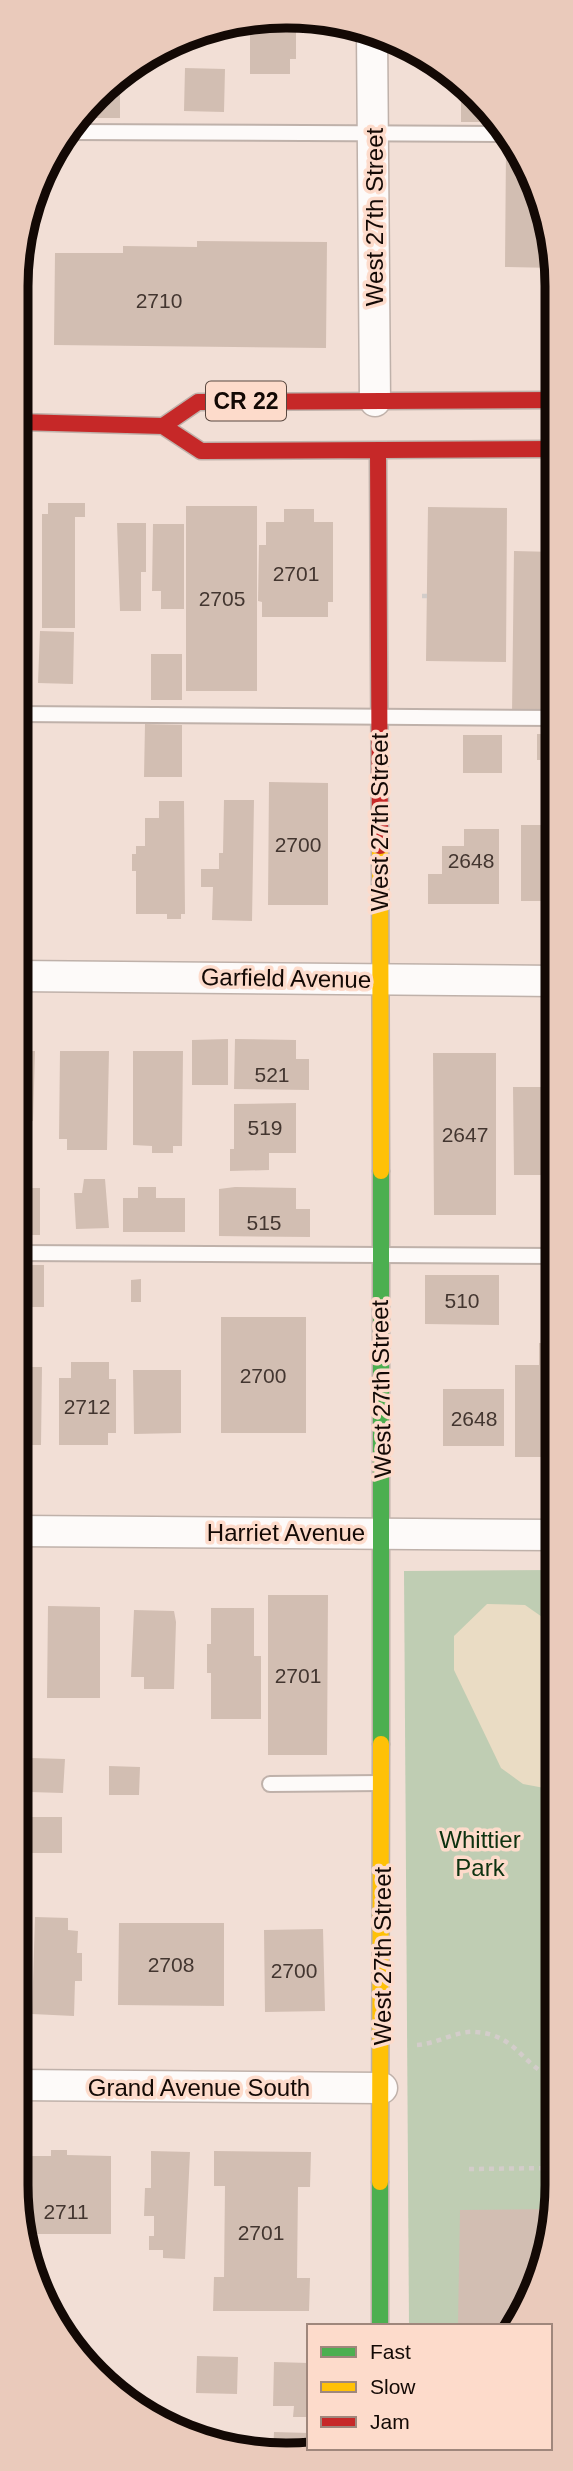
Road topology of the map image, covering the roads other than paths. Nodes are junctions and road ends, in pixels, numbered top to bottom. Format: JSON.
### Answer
{"nodes":[{"id":1,"x":372,"y":43,"type":"edge"},
{"id":2,"x":79,"y":132,"type":"edge"},
{"id":3,"x":374,"y":133,"type":"junction"},
{"id":4,"x":495,"y":134,"type":"edge"},
{"id":5,"x":545,"y":400,"type":"edge"},
{"id":6,"x":375,"y":401,"type":"junction"},
{"id":7,"x":28,"y":422,"type":"edge"},
{"id":8,"x":163,"y":426,"type":"junction"},
{"id":9,"x":545,"y":449,"type":"edge"},
{"id":10,"x":378,"y":452,"type":"junction"},
{"id":11,"x":28,"y":714,"type":"edge"},
{"id":12,"x":379,"y":716,"type":"junction"},
{"id":13,"x":545,"y":719,"type":"edge"},
{"id":14,"x":28,"y":976,"type":"edge"},
{"id":15,"x":380,"y":979,"type":"junction"},
{"id":16,"x":545,"y":981,"type":"edge"},
{"id":17,"x":28,"y":1253,"type":"edge"},
{"id":18,"x":380,"y":1254,"type":"junction"},
{"id":19,"x":545,"y":1256,"type":"edge"},
{"id":20,"x":28,"y":1531,"type":"edge"},
{"id":21,"x":382,"y":1533,"type":"junction"},
{"id":22,"x":545,"y":1535,"type":"edge"},
{"id":23,"x":382,"y":1783,"type":"junction"},
{"id":24,"x":270,"y":1784,"type":"dead end"},
{"id":25,"x":28,"y":2085,"type":"edge"},
{"id":26,"x":382,"y":2088,"type":"junction"},
{"id":27,"x":380,"y":2324,"type":"edge"}],
"edges":[{"from":1,"to":3,"type":"street","name":"West 27th Street"},
{"from":2,"to":3,"type":"lane"},
{"from":3,"to":4,"type":"lane"},
{"from":3,"to":6,"type":"street","name":"West 27th Street"},
{"from":5,"to":6,"type":"street","number":"CR 22"},
{"from":6,"to":8,"type":"street","number":"CR 22"},
{"from":7,"to":8,"type":"street"},
{"from":8,"to":10,"type":"street","number":"CR 22"},
{"from":9,"to":10,"type":"street","number":"CR 22"},
{"from":10,"to":12,"type":"street","name":"West 27th Street"},
{"from":11,"to":12,"type":"lane"},
{"from":12,"to":13,"type":"lane"},
{"from":12,"to":15,"type":"street","name":"West 27th Street"},
{"from":14,"to":15,"type":"street","name":"Garfield Avenue"},
{"from":15,"to":16,"type":"street","name":"Garfield Avenue"},
{"from":15,"to":18,"type":"street","name":"West 27th Street"},
{"from":17,"to":18,"type":"lane"},
{"from":18,"to":19,"type":"lane"},
{"from":18,"to":21,"type":"street","name":"West 27th Street"},
{"from":20,"to":21,"type":"street","name":"Harriet Avenue"},
{"from":21,"to":22,"type":"street","name":"Harriet Avenue"},
{"from":21,"to":23,"type":"street","name":"West 27th Street"},
{"from":23,"to":24,"type":"lane"},
{"from":23,"to":26,"type":"street","name":"West 27th Street"},
{"from":25,"to":26,"type":"street","name":"Grand Avenue South"},
{"from":26,"to":27,"type":"street","name":"West 27th Street"}]}
